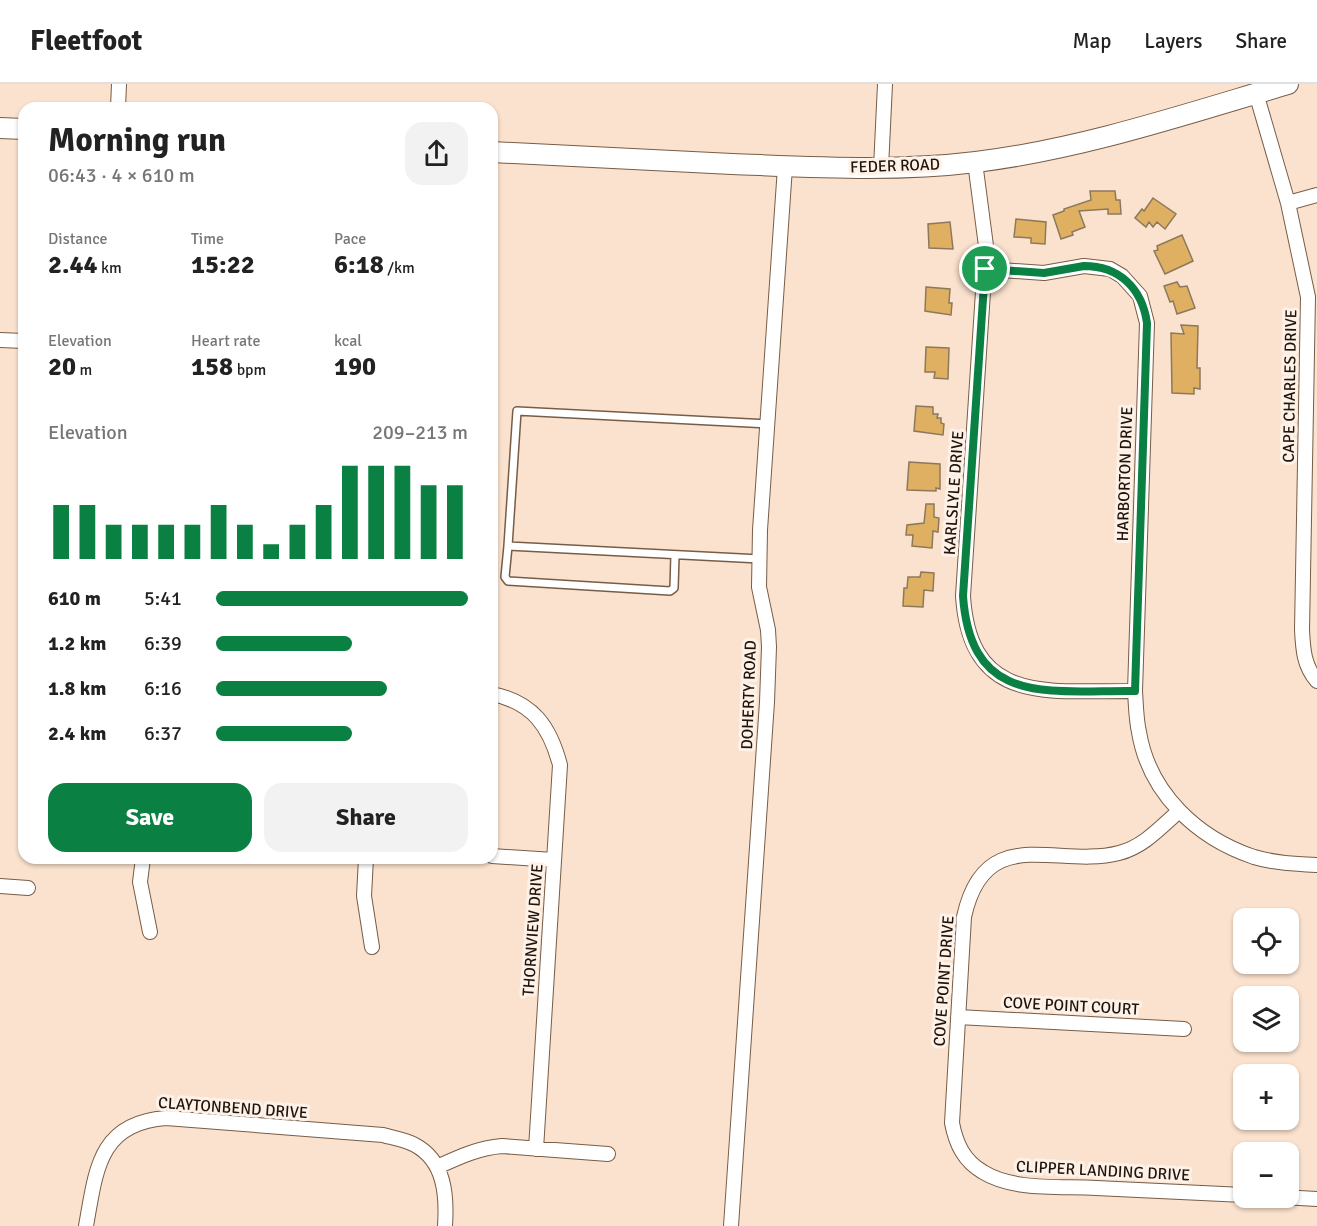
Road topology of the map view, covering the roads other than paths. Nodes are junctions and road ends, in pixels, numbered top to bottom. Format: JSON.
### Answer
{"nodes":[{"id":1,"x":119,"y":84,"type":"edge"},
{"id":2,"x":885,"y":84,"type":"edge"},
{"id":3,"x":1288,"y":84,"type":"edge"},
{"id":4,"x":1256,"y":93,"type":"junction"},
{"id":5,"x":118,"y":102,"type":"edge"},
{"id":6,"x":0,"y":128,"type":"edge"},
{"id":7,"x":18,"y":129,"type":"edge"},
{"id":8,"x":498,"y":152,"type":"edge"},
{"id":9,"x":975,"y":162,"type":"junction"},
{"id":10,"x":784,"y":167,"type":"junction"},
{"id":11,"x":881,"y":168,"type":"junction"},
{"id":12,"x":1317,"y":195,"type":"edge"},
{"id":13,"x":1288,"y":203,"type":"junction"},
{"id":14,"x":985,"y":269,"type":"junction"},
{"id":15,"x":0,"y":340,"type":"edge"},
{"id":16,"x":18,"y":341,"type":"edge"},
{"id":17,"x":768,"y":424,"type":"junction"},
{"id":18,"x":508,"y":546,"type":"junction"},
{"id":19,"x":675,"y":555,"type":"junction"},
{"id":20,"x":760,"y":559,"type":"junction"},
{"id":21,"x":1317,"y":681,"type":"edge"},
{"id":22,"x":1135,"y":691,"type":"junction"},
{"id":23,"x":498,"y":696,"type":"edge"},
{"id":24,"x":1178,"y":812,"type":"junction"},
{"id":25,"x":498,"y":856,"type":"edge"},
{"id":26,"x":554,"y":860,"type":"junction"},
{"id":27,"x":143,"y":864,"type":"edge"},
{"id":28,"x":366,"y":864,"type":"edge"},
{"id":29,"x":1317,"y":865,"type":"edge"},
{"id":30,"x":0,"y":886,"type":"edge"},
{"id":31,"x":28,"y":888,"type":"dead end"},
{"id":32,"x":150,"y":932,"type":"dead end"},
{"id":33,"x":372,"y":946,"type":"dead end"},
{"id":34,"x":957,"y":1017,"type":"junction"},
{"id":35,"x":1184,"y":1029,"type":"dead end"},
{"id":36,"x":536,"y":1149,"type":"junction"},
{"id":37,"x":609,"y":1154,"type":"dead end"},
{"id":38,"x":967,"y":1160,"type":"joint"},
{"id":39,"x":437,"y":1167,"type":"junction"},
{"id":40,"x":1233,"y":1194,"type":"edge"},
{"id":41,"x":1299,"y":1198,"type":"edge"},
{"id":42,"x":1317,"y":1199,"type":"edge"},
{"id":43,"x":86,"y":1226,"type":"edge"},
{"id":44,"x":445,"y":1226,"type":"edge"},
{"id":45,"x":731,"y":1226,"type":"edge"}],
"edges":[{"from":1,"to":5,"type":"street"},
{"from":2,"to":11,"type":"street"},
{"from":3,"to":4,"type":"main road","name":"FEDER ROAD"},
{"from":4,"to":9,"type":"main road","name":"FEDER ROAD"},
{"from":4,"to":13,"type":"street","name":"CAPE CHARLES DRIVE"},
{"from":6,"to":7,"type":"main road"},
{"from":8,"to":10,"type":"main road","name":"FEDER ROAD"},
{"from":9,"to":11,"type":"main road","name":"FEDER ROAD"},
{"from":9,"to":14,"type":"street","name":"KARLSLYLE DRIVE"},
{"from":10,"to":11,"type":"main road","name":"FEDER ROAD"},
{"from":10,"to":17,"type":"street","name":"DOHERTY ROAD"},
{"from":12,"to":13,"type":"street"},
{"from":13,"to":21,"type":"street","name":"CAPE CHARLES DRIVE"},
{"from":14,"to":22,"type":"street","name":"KARLSLYLE DRIVE"},
{"from":14,"to":22,"type":"street","name":"HARBORTON DRIVE"},
{"from":15,"to":16,"type":"street"},
{"from":17,"to":18,"type":"lane"},
{"from":17,"to":20,"type":"street","name":"DOHERTY ROAD"},
{"from":18,"to":19,"type":"lane"},
{"from":18,"to":19,"type":"lane"},
{"from":19,"to":20,"type":"lane"},
{"from":20,"to":45,"type":"street","name":"DOHERTY ROAD"},
{"from":22,"to":24,"type":"street","name":"HARBORTON DRIVE"},
{"from":23,"to":26,"type":"street","name":"THORNVIEW DRIVE"},
{"from":24,"to":29,"type":"street"},
{"from":24,"to":34,"type":"street","name":"COVE POINT DRIVE"},
{"from":25,"to":26,"type":"street"},
{"from":26,"to":36,"type":"street","name":"THORNVIEW DRIVE"},
{"from":27,"to":32,"type":"street"},
{"from":28,"to":33,"type":"street"},
{"from":30,"to":31,"type":"street"},
{"from":34,"to":35,"type":"street","name":"COVE POINT COURT"},
{"from":34,"to":38,"type":"street","name":"COVE POINT DRIVE"},
{"from":36,"to":37,"type":"street"},
{"from":36,"to":39,"type":"street"},
{"from":38,"to":40,"type":"street","name":"CLIPPER LANDING DRIVE"},
{"from":39,"to":43,"type":"street","name":"CLAYTONBEND DRIVE"},
{"from":39,"to":44,"type":"street"},
{"from":41,"to":42,"type":"street"}]}
